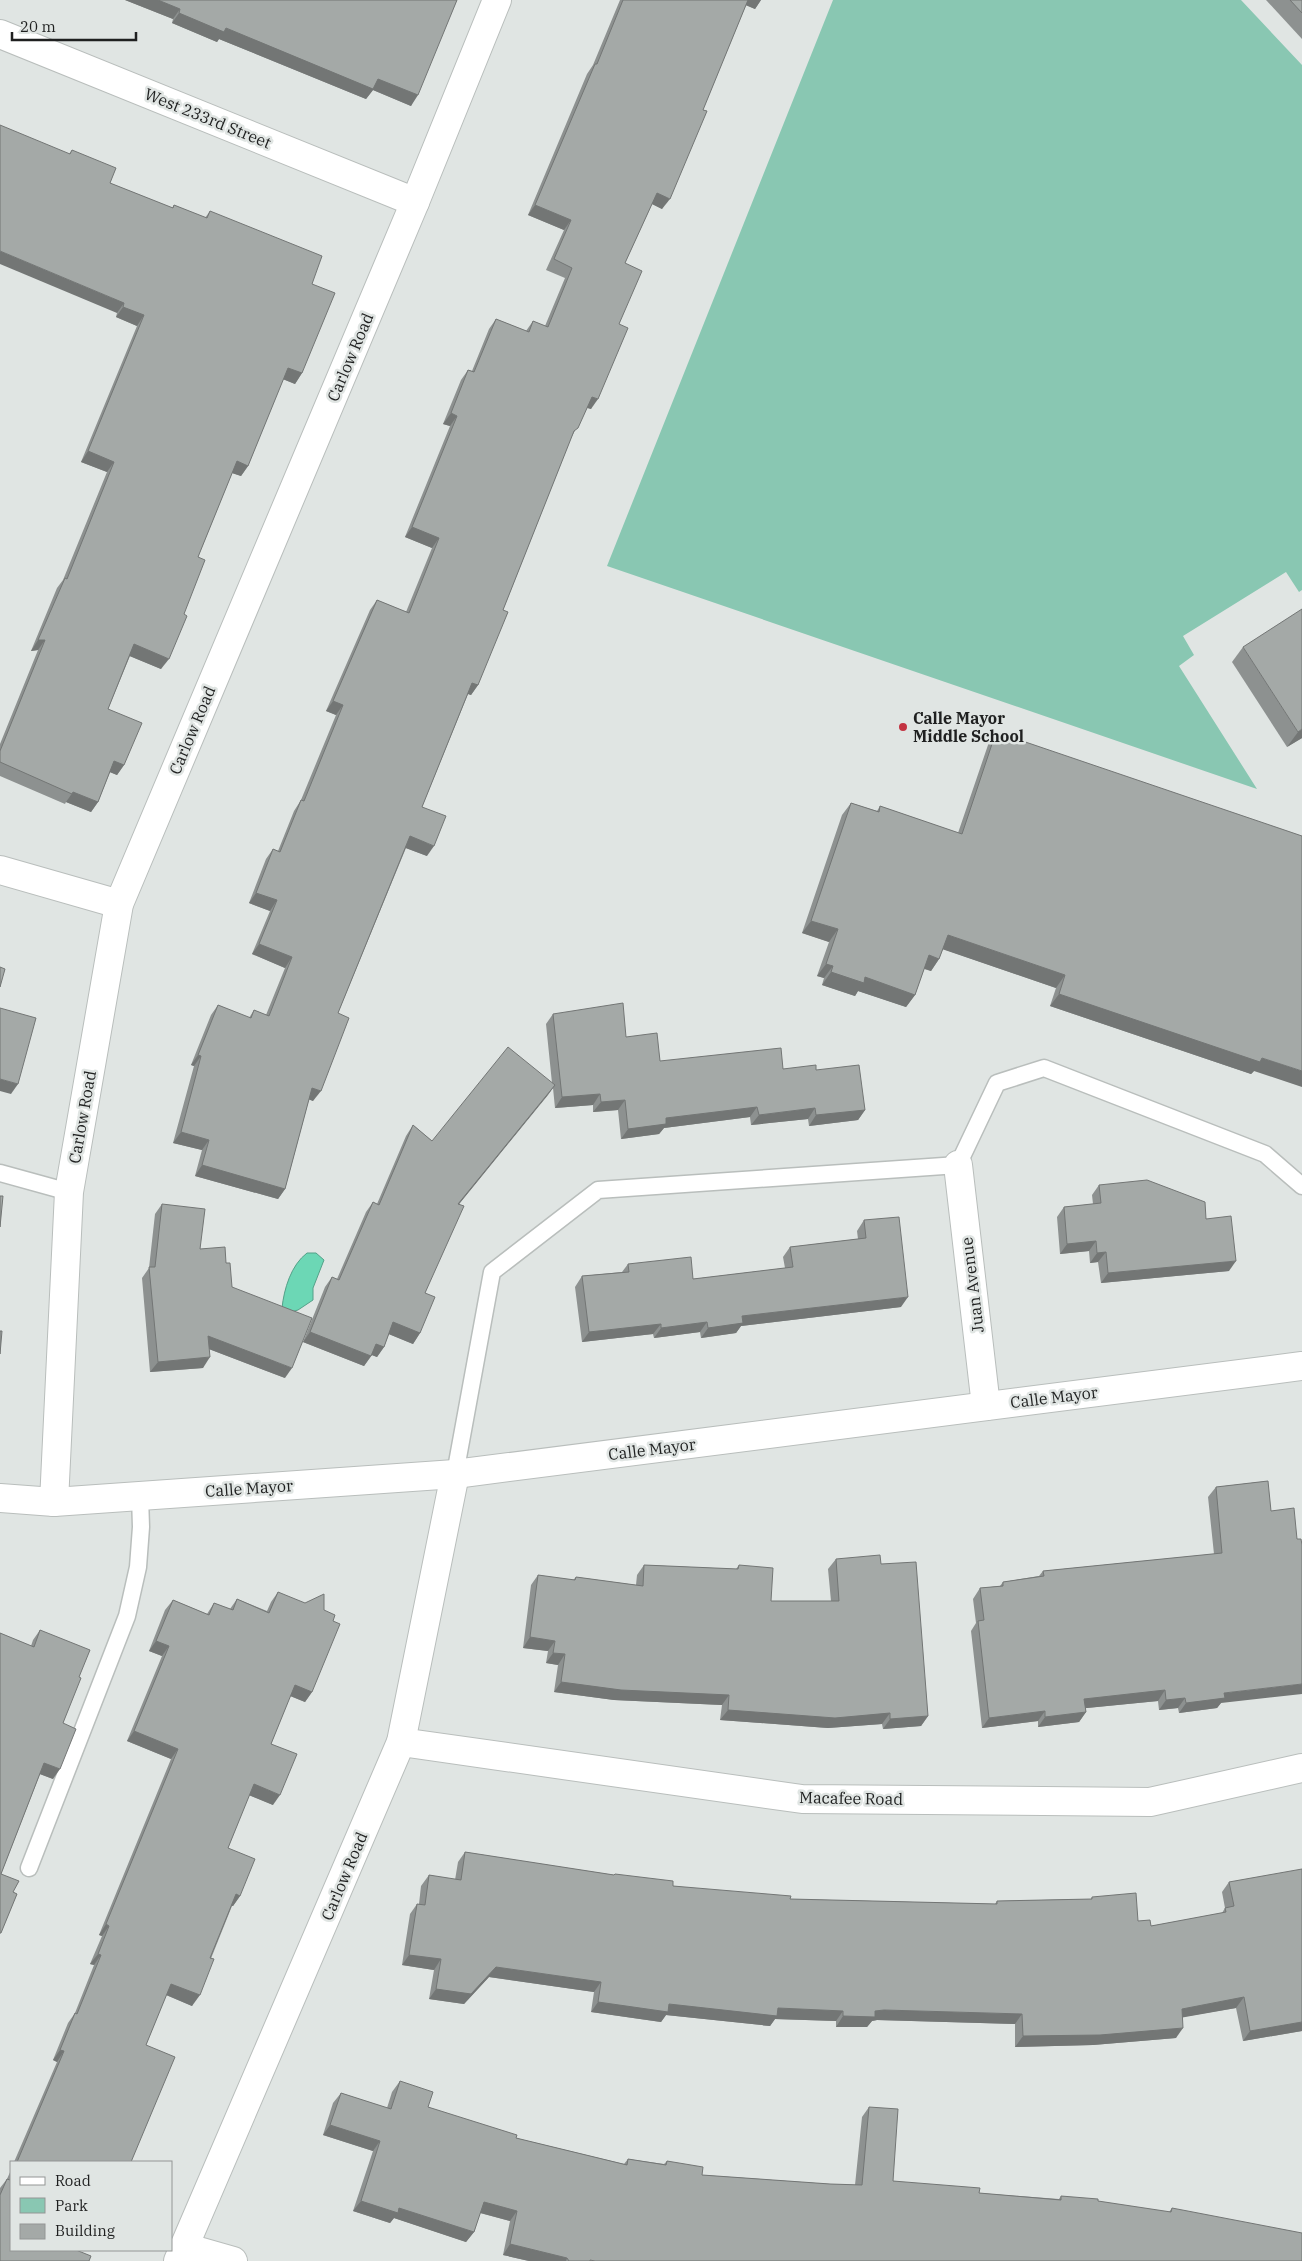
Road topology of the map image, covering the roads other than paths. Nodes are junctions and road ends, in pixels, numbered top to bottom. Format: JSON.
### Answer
{"nodes":[{"id":1,"x":497,"y":0,"type":"edge"},
{"id":2,"x":0,"y":34,"type":"edge"},
{"id":3,"x":415,"y":202,"type":"junction"},
{"id":4,"x":0,"y":870,"type":"edge"},
{"id":5,"x":119,"y":904,"type":"junction"},
{"id":6,"x":958,"y":1165,"type":"junction"},
{"id":7,"x":0,"y":1172,"type":"edge"},
{"id":8,"x":1302,"y":1186,"type":"edge"},
{"id":9,"x":69,"y":1192,"type":"junction"},
{"id":10,"x":1302,"y":1366,"type":"edge"},
{"id":11,"x":986,"y":1406,"type":"junction"},
{"id":12,"x":455,"y":1474,"type":"junction"},
{"id":13,"x":140,"y":1496,"type":"junction"},
{"id":14,"x":0,"y":1498,"type":"edge"},
{"id":15,"x":54,"y":1502,"type":"junction"},
{"id":16,"x":401,"y":1742,"type":"junction"},
{"id":17,"x":1302,"y":1768,"type":"edge"},
{"id":18,"x":29,"y":1868,"type":"dead end"},
{"id":19,"x":181,"y":2254,"type":"edge"},
{"id":20,"x":233,"y":2261,"type":"edge"}],
"edges":[{"from":1,"to":3,"type":"street","name":"Carlow Road"},
{"from":2,"to":3,"type":"street","name":"West 233rd Street"},
{"from":3,"to":5,"type":"street","name":"Carlow Road"},
{"from":4,"to":5,"type":"street"},
{"from":5,"to":9,"type":"street","name":"Carlow Road"},
{"from":6,"to":8,"type":"lane"},
{"from":6,"to":11,"type":"street","name":"Juan Avenue"},
{"from":6,"to":12,"type":"lane"},
{"from":7,"to":9,"type":"lane"},
{"from":9,"to":15,"type":"street","name":"Carlow Road"},
{"from":10,"to":11,"type":"street","name":"Calle Mayor"},
{"from":11,"to":12,"type":"street","name":"Calle Mayor"},
{"from":12,"to":13,"type":"street","name":"Calle Mayor"},
{"from":12,"to":16,"type":"street","name":"Carlow Road"},
{"from":13,"to":15,"type":"street","name":"Calle Mayor"},
{"from":13,"to":18,"type":"lane"},
{"from":14,"to":15,"type":"street","name":"Calle Mayor"},
{"from":16,"to":17,"type":"street","name":"Macafee Road"},
{"from":16,"to":19,"type":"street","name":"Carlow Road"},
{"from":19,"to":20,"type":"street"}]}
